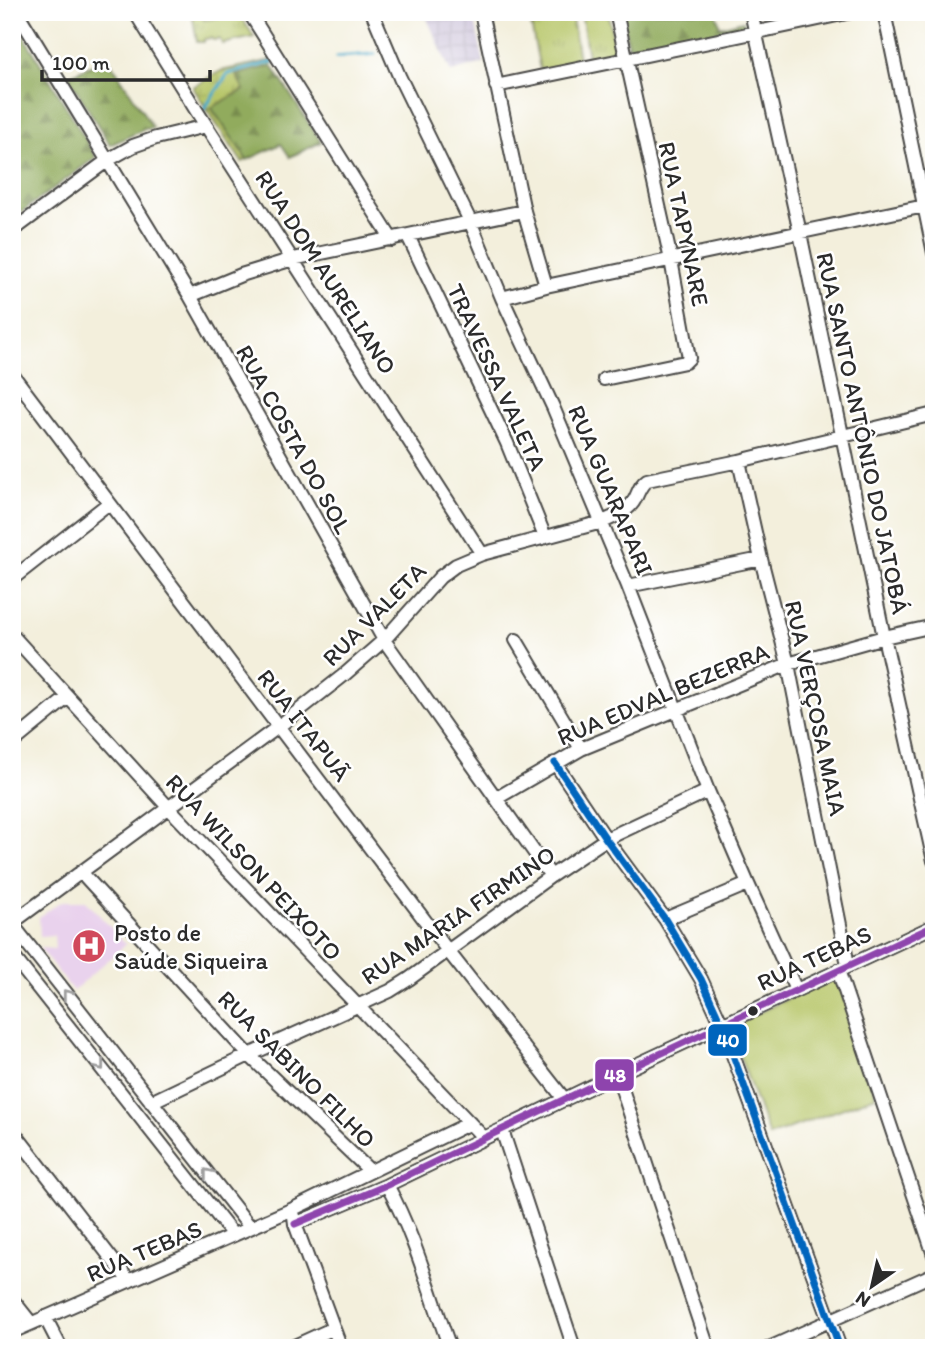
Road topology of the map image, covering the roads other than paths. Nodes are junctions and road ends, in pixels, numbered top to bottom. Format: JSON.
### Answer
{"nodes":[{"id":1,"x":16,"y":12,"type":"edge"},
{"id":2,"x":135,"y":12,"type":"edge"},
{"id":3,"x":249,"y":12,"type":"edge"},
{"id":4,"x":372,"y":12,"type":"edge"},
{"id":5,"x":481,"y":12,"type":"edge"},
{"id":6,"x":616,"y":12,"type":"edge"},
{"id":7,"x":751,"y":12,"type":"edge"},
{"id":8,"x":851,"y":12,"type":"edge"},
{"id":9,"x":884,"y":12,"type":"edge"},
{"id":10,"x":756,"y":33,"type":"junction"},
{"id":11,"x":626,"y":58,"type":"junction"},
{"id":12,"x":496,"y":86,"type":"junction"},
{"id":13,"x":206,"y":126,"type":"junction"},
{"id":14,"x":108,"y":160,"type":"junction"},
{"id":15,"x":929,"y":205,"type":"edge"},
{"id":16,"x":524,"y":211,"type":"junction"},
{"id":17,"x":470,"y":221,"type":"junction"},
{"id":18,"x":12,"y":231,"type":"edge"},
{"id":19,"x":800,"y":233,"type":"junction"},
{"id":20,"x":408,"y":236,"type":"junction"},
{"id":21,"x":392,"y":240,"type":"junction"},
{"id":22,"x":934,"y":253,"type":"edge"},
{"id":23,"x":293,"y":260,"type":"junction"},
{"id":24,"x":671,"y":260,"type":"junction"},
{"id":25,"x":546,"y":286,"type":"junction"},
{"id":26,"x":190,"y":296,"type":"junction"},
{"id":27,"x":502,"y":298,"type":"junction"},
{"id":28,"x":12,"y":374,"type":"edge"},
{"id":29,"x":604,"y":379,"type":"dead end"},
{"id":30,"x":934,"y":414,"type":"edge"},
{"id":31,"x":841,"y":436,"type":"junction"},
{"id":32,"x":740,"y":461,"type":"junction"},
{"id":33,"x":109,"y":503,"type":"junction"},
{"id":34,"x":602,"y":522,"type":"junction"},
{"id":35,"x":545,"y":537,"type":"junction"},
{"id":36,"x":482,"y":554,"type":"junction"},
{"id":37,"x":761,"y":559,"type":"junction"},
{"id":38,"x":12,"y":579,"type":"edge"},
{"id":39,"x":628,"y":586,"type":"junction"},
{"id":40,"x":934,"y":626,"type":"edge"},
{"id":41,"x":12,"y":635,"type":"edge"},
{"id":42,"x":884,"y":637,"type":"junction"},
{"id":43,"x":384,"y":640,"type":"junction"},
{"id":44,"x":516,"y":640,"type":"dead end"},
{"id":45,"x":788,"y":664,"type":"junction"},
{"id":46,"x":68,"y":697,"type":"junction"},
{"id":47,"x":675,"y":710,"type":"junction"},
{"id":48,"x":278,"y":727,"type":"junction"},
{"id":49,"x":12,"y":743,"type":"edge"},
{"id":50,"x":580,"y":749,"type":"junction"},
{"id":51,"x":555,"y":763,"type":"junction"},
{"id":52,"x":708,"y":790,"type":"junction"},
{"id":53,"x":497,"y":798,"type":"junction"},
{"id":54,"x":168,"y":807,"type":"junction"},
{"id":55,"x":606,"y":839,"type":"junction"},
{"id":56,"x":934,"y":861,"type":"edge"},
{"id":57,"x":81,"y":872,"type":"junction"},
{"id":58,"x":551,"y":876,"type":"junction"},
{"id":59,"x":748,"y":884,"type":"junction"},
{"id":60,"x":664,"y":919,"type":"junction"},
{"id":61,"x":12,"y":923,"type":"edge"},
{"id":62,"x":934,"y":926,"type":"edge"},
{"id":63,"x":448,"y":951,"type":"junction"},
{"id":64,"x":12,"y":955,"type":"edge"},
{"id":65,"x":843,"y":967,"type":"junction"},
{"id":66,"x":796,"y":990,"type":"junction"},
{"id":67,"x":357,"y":1006,"type":"junction"},
{"id":68,"x":91,"y":1024,"type":"junction"},
{"id":69,"x":722,"y":1025,"type":"junction"},
{"id":70,"x":77,"y":1036,"type":"junction"},
{"id":71,"x":249,"y":1055,"type":"junction"},
{"id":72,"x":617,"y":1073,"type":"junction"},
{"id":73,"x":565,"y":1100,"type":"junction"},
{"id":74,"x":151,"y":1102,"type":"junction"},
{"id":75,"x":470,"y":1123,"type":"junction"},
{"id":76,"x":12,"y":1130,"type":"edge"},
{"id":77,"x":502,"y":1130,"type":"junction"},
{"id":78,"x":484,"y":1138,"type":"junction"},
{"id":79,"x":370,"y":1171,"type":"junction"},
{"id":80,"x":387,"y":1185,"type":"junction"},
{"id":81,"x":293,"y":1209,"type":"junction"},
{"id":82,"x":295,"y":1224,"type":"junction"},
{"id":83,"x":250,"y":1227,"type":"junction"},
{"id":84,"x":233,"y":1235,"type":"junction"},
{"id":85,"x":934,"y":1255,"type":"edge"},
{"id":86,"x":934,"y":1274,"type":"edge"},
{"id":87,"x":129,"y":1281,"type":"junction"},
{"id":88,"x":12,"y":1299,"type":"edge"},
{"id":89,"x":46,"y":1317,"type":"junction"},
{"id":90,"x":831,"y":1319,"type":"junction"},
{"id":91,"x":31,"y":1323,"type":"junction"},
{"id":92,"x":334,"y":1328,"type":"junction"},
{"id":93,"x":12,"y":1332,"type":"edge"},
{"id":94,"x":61,"y":1348,"type":"edge"},
{"id":95,"x":290,"y":1348,"type":"edge"},
{"id":96,"x":341,"y":1348,"type":"edge"},
{"id":97,"x":450,"y":1348,"type":"edge"},
{"id":98,"x":573,"y":1348,"type":"edge"},
{"id":99,"x":708,"y":1348,"type":"edge"},
{"id":100,"x":769,"y":1348,"type":"edge"},
{"id":101,"x":840,"y":1348,"type":"edge"}],
"edges":[{"from":1,"to":14,"type":"street","name":"RUA COSTA DO SOL"},
{"from":2,"to":13,"type":"street","name":"RUA DOM AURELIANO"},
{"from":3,"to":21,"type":"street"},
{"from":4,"to":17,"type":"street","name":"RUA GUARAPARI"},
{"from":5,"to":12,"type":"street"},
{"from":6,"to":11,"type":"street","name":"RUA TAPYNARE"},
{"from":7,"to":10,"type":"street","name":"RUA SANTO ANTÔNIO DO JATOBÁ"},
{"from":8,"to":10,"type":"street"},
{"from":9,"to":15,"type":"street"},
{"from":10,"to":11,"type":"street"},
{"from":10,"to":19,"type":"street","name":"RUA SANTO ANTÔNIO DO JATOBÁ"},
{"from":11,"to":12,"type":"street"},
{"from":11,"to":24,"type":"street","name":"RUA TAPYNARE"},
{"from":12,"to":16,"type":"street"},
{"from":13,"to":14,"type":"street"},
{"from":13,"to":23,"type":"street","name":"RUA DOM AURELIANO"},
{"from":14,"to":18,"type":"street"},
{"from":14,"to":26,"type":"street","name":"RUA COSTA DO SOL"},
{"from":15,"to":19,"type":"street"},
{"from":15,"to":22,"type":"street"},
{"from":16,"to":17,"type":"street"},
{"from":16,"to":25,"type":"street"},
{"from":17,"to":20,"type":"street"},
{"from":17,"to":27,"type":"street","name":"RUA GUARAPARI"},
{"from":19,"to":24,"type":"street"},
{"from":19,"to":31,"type":"street","name":"RUA SANTO ANTÔNIO DO JATOBÁ"},
{"from":20,"to":21,"type":"street"},
{"from":20,"to":35,"type":"street","name":"TRAVESSA VALETA"},
{"from":21,"to":23,"type":"street"},
{"from":23,"to":26,"type":"street"},
{"from":23,"to":36,"type":"street","name":"RUA DOM AURELIANO"},
{"from":24,"to":25,"type":"street"},
{"from":24,"to":29,"type":"street","name":"RUA TAPYNARE"},
{"from":25,"to":27,"type":"street"},
{"from":26,"to":43,"type":"street","name":"RUA COSTA DO SOL"},
{"from":27,"to":34,"type":"street","name":"RUA GUARAPARI"},
{"from":28,"to":33,"type":"street","name":"RUA ITAPUÃ"},
{"from":30,"to":31,"type":"street"},
{"from":31,"to":32,"type":"street"},
{"from":31,"to":42,"type":"street","name":"RUA SANTO ANTÔNIO DO JATOBÁ"},
{"from":32,"to":34,"type":"street","name":"RUA VALETA"},
{"from":32,"to":37,"type":"street","name":"RUA VERÇOSA MAIA"},
{"from":33,"to":38,"type":"street"},
{"from":33,"to":48,"type":"street","name":"RUA ITAPUÃ"},
{"from":34,"to":35,"type":"street","name":"RUA VALETA"},
{"from":34,"to":39,"type":"street","name":"RUA GUARAPARI"},
{"from":35,"to":36,"type":"street","name":"RUA VALETA"},
{"from":36,"to":43,"type":"street","name":"RUA VALETA"},
{"from":37,"to":39,"type":"street"},
{"from":37,"to":45,"type":"street","name":"RUA VERÇOSA MAIA"},
{"from":39,"to":47,"type":"street","name":"RUA GUARAPARI"},
{"from":40,"to":42,"type":"street","name":"RUA EDVAL BEZERRA"},
{"from":41,"to":46,"type":"street","name":"RUA WILSON PEIXOTO"},
{"from":42,"to":45,"type":"street","name":"RUA EDVAL BEZERRA"},
{"from":42,"to":56,"type":"street","name":"RUA SANTO ANTÔNIO DO JATOBÁ"},
{"from":43,"to":48,"type":"street","name":"RUA VALETA"},
{"from":43,"to":53,"type":"street","name":"RUA COSTA DO SOL"},
{"from":44,"to":50,"type":"street"},
{"from":45,"to":47,"type":"street","name":"RUA EDVAL BEZERRA"},
{"from":45,"to":65,"type":"street","name":"RUA VERÇOSA MAIA"},
{"from":46,"to":49,"type":"street"},
{"from":46,"to":54,"type":"street","name":"RUA WILSON PEIXOTO"},
{"from":47,"to":50,"type":"street","name":"RUA EDVAL BEZERRA"},
{"from":47,"to":52,"type":"street","name":"RUA GUARAPARI"},
{"from":48,"to":54,"type":"street","name":"RUA VALETA"},
{"from":48,"to":63,"type":"street","name":"RUA ITAPUÃ"},
{"from":50,"to":51,"type":"street","name":"RUA EDVAL BEZERRA"},
{"from":51,"to":53,"type":"street","name":"RUA EDVAL BEZERRA"},
{"from":51,"to":55,"type":"street"},
{"from":52,"to":55,"type":"street","name":"RUA MARIA FIRMINO"},
{"from":52,"to":59,"type":"street","name":"RUA GUARAPARI"},
{"from":53,"to":58,"type":"street","name":"RUA COSTA DO SOL"},
{"from":54,"to":57,"type":"street","name":"RUA VALETA"},
{"from":54,"to":67,"type":"street","name":"RUA WILSON PEIXOTO"},
{"from":55,"to":58,"type":"street","name":"RUA MARIA FIRMINO"},
{"from":55,"to":60,"type":"street"},
{"from":57,"to":61,"type":"street","name":"RUA VALETA"},
{"from":57,"to":71,"type":"street","name":"RUA SABINO FILHO"},
{"from":58,"to":63,"type":"street","name":"RUA MARIA FIRMINO"},
{"from":59,"to":60,"type":"street"},
{"from":59,"to":66,"type":"street","name":"RUA GUARAPARI"},
{"from":60,"to":69,"type":"street"},
{"from":68,"to":61,"type":"street","one_way":true},
{"from":62,"to":65,"type":"street","name":"RUA TEBAS"},
{"from":63,"to":67,"type":"street","name":"RUA MARIA FIRMINO"},
{"from":63,"to":73,"type":"street","name":"RUA ITAPUÃ"},
{"from":64,"to":70,"type":"street"},
{"from":65,"to":66,"type":"street","name":"RUA TEBAS"},
{"from":65,"to":85,"type":"street","name":"RUA VERÇOSA MAIA"},
{"from":66,"to":69,"type":"street","name":"RUA TEBAS"},
{"from":67,"to":71,"type":"street","name":"RUA MARIA FIRMINO"},
{"from":67,"to":75,"type":"street","name":"RUA WILSON PEIXOTO"},
{"from":68,"to":70,"type":"street"},
{"from":68,"to":74,"type":"street"},
{"from":69,"to":72,"type":"street","name":"RUA TEBAS"},
{"from":69,"to":90,"type":"street"},
{"from":70,"to":84,"type":"street","one_way":true},
{"from":71,"to":74,"type":"street","name":"RUA MARIA FIRMINO"},
{"from":71,"to":79,"type":"street","name":"RUA SABINO FILHO"},
{"from":72,"to":73,"type":"street","name":"RUA TEBAS"},
{"from":72,"to":99,"type":"street"},
{"from":73,"to":77,"type":"street","name":"RUA TEBAS"},
{"from":83,"to":74,"type":"street","one_way":true},
{"from":75,"to":78,"type":"street"},
{"from":75,"to":79,"type":"street","name":"RUA TEBAS"},
{"from":76,"to":87,"type":"street"},
{"from":77,"to":78,"type":"street","name":"RUA TEBAS"},
{"from":77,"to":98,"type":"street"},
{"from":78,"to":80,"type":"street","name":"RUA TEBAS"},
{"from":79,"to":81,"type":"street","name":"RUA TEBAS"},
{"from":80,"to":82,"type":"street","name":"RUA TEBAS"},
{"from":80,"to":97,"type":"street"},
{"from":81,"to":82,"type":"street"},
{"from":81,"to":83,"type":"street","name":"RUA TEBAS"},
{"from":82,"to":92,"type":"street"},
{"from":83,"to":84,"type":"street","name":"RUA TEBAS"},
{"from":84,"to":87,"type":"street","name":"RUA TEBAS"},
{"from":86,"to":90,"type":"street"},
{"from":87,"to":89,"type":"street","name":"RUA TEBAS"},
{"from":88,"to":91,"type":"street"},
{"from":89,"to":91,"type":"street","name":"RUA TEBAS"},
{"from":89,"to":94,"type":"street"},
{"from":90,"to":100,"type":"street"},
{"from":90,"to":101,"type":"street"},
{"from":91,"to":93,"type":"street","name":"RUA TEBAS"},
{"from":92,"to":95,"type":"street"},
{"from":92,"to":96,"type":"street"}]}
